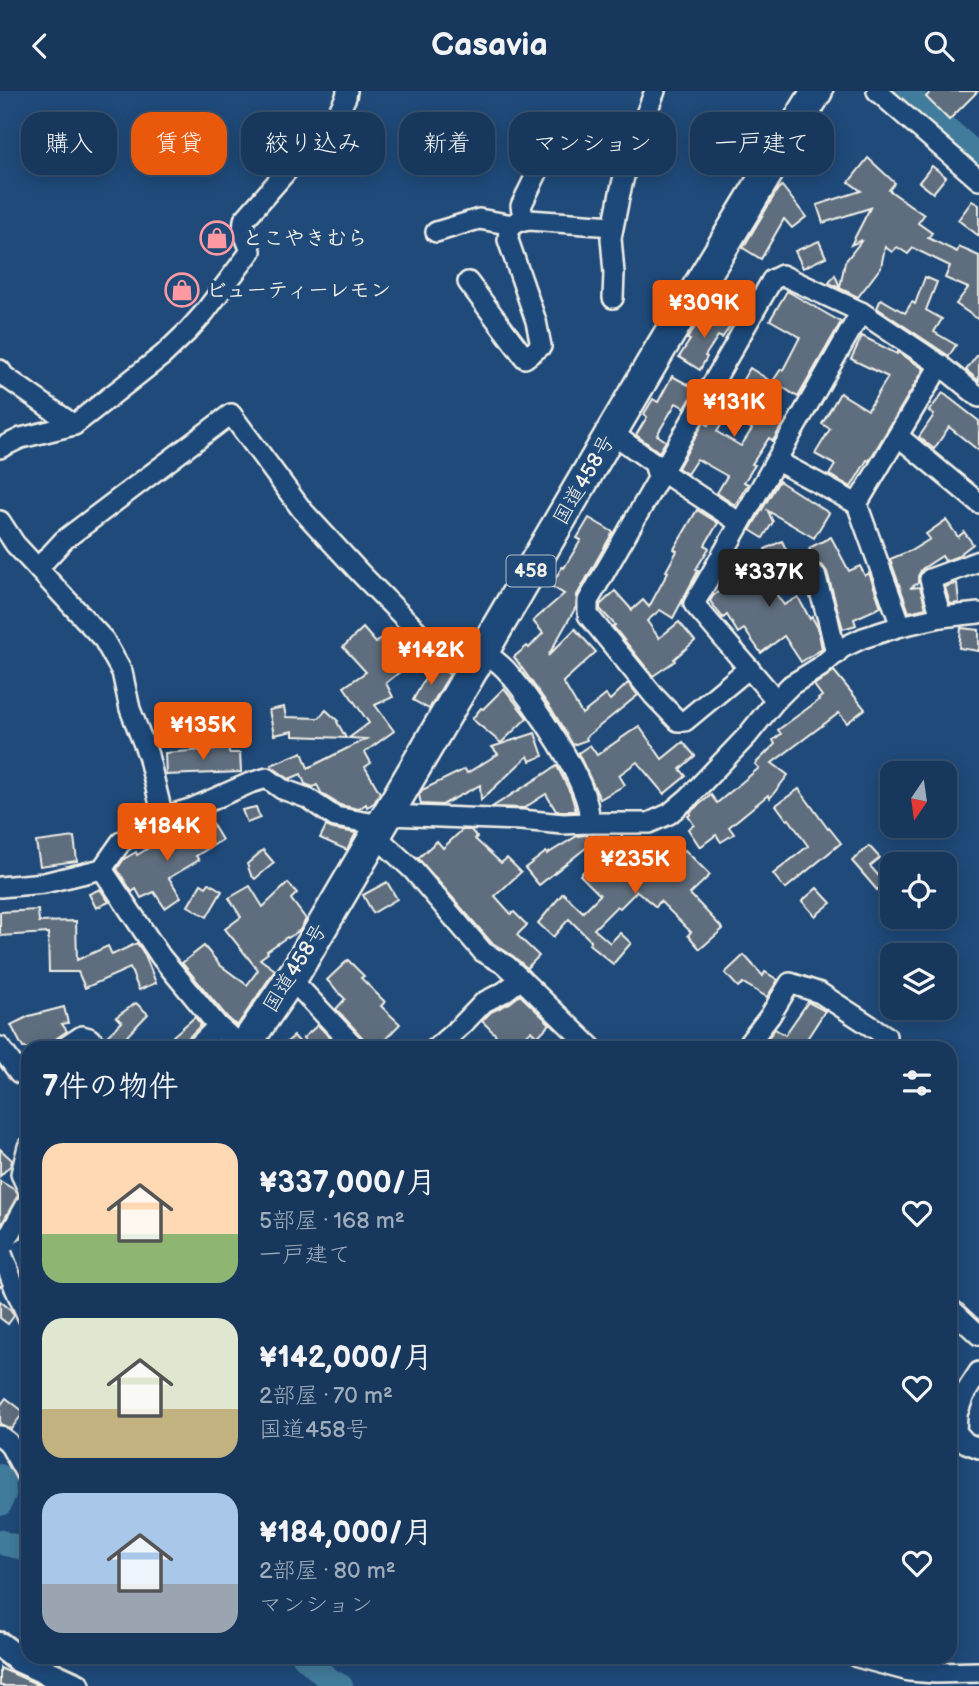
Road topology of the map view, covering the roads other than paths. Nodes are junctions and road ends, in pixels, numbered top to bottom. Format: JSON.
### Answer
{"nodes":[{"id":1,"x":347,"y":91,"type":"edge"},
{"id":2,"x":655,"y":91,"type":"edge"},
{"id":3,"x":817,"y":91,"type":"edge"},
{"id":4,"x":877,"y":91,"type":"edge"},
{"id":5,"x":647,"y":112,"type":"edge"},
{"id":6,"x":536,"y":175,"type":"edge"},
{"id":7,"x":625,"y":175,"type":"edge"},
{"id":8,"x":979,"y":180,"type":"edge"},
{"id":9,"x":518,"y":223,"type":"junction"},
{"id":10,"x":613,"y":226,"type":"junction"},
{"id":11,"x":436,"y":232,"type":"dead end"},
{"id":12,"x":468,"y":282,"type":"dead end"},
{"id":13,"x":613,"y":298,"type":"dead end"},
{"id":14,"x":860,"y":312,"type":"junction"},
{"id":15,"x":940,"y":365,"type":"junction"},
{"id":16,"x":0,"y":370,"type":"edge"},
{"id":17,"x":979,"y":397,"type":"edge"},
{"id":18,"x":74,"y":425,"type":"junction"},
{"id":19,"x":612,"y":433,"type":"junction"},
{"id":20,"x":898,"y":436,"type":"junction"},
{"id":21,"x":0,"y":448,"type":"edge"},
{"id":22,"x":777,"y":461,"type":"junction"},
{"id":23,"x":659,"y":474,"type":"junction"},
{"id":24,"x":979,"y":503,"type":"edge"},
{"id":25,"x":857,"y":504,"type":"junction"},
{"id":26,"x":0,"y":521,"type":"edge"},
{"id":27,"x":740,"y":523,"type":"junction"},
{"id":28,"x":979,"y":561,"type":"edge"},
{"id":29,"x":38,"y":568,"type":"junction"},
{"id":30,"x":815,"y":575,"type":"dead end"},
{"id":31,"x":979,"y":613,"type":"edge"},
{"id":32,"x":941,"y":617,"type":"junction"},
{"id":33,"x":901,"y":626,"type":"junction"},
{"id":34,"x":836,"y":654,"type":"junction"},
{"id":35,"x":478,"y":662,"type":"junction"},
{"id":36,"x":749,"y":668,"type":"junction"},
{"id":37,"x":776,"y":700,"type":"junction"},
{"id":38,"x":163,"y":817,"type":"junction"},
{"id":39,"x":588,"y":823,"type":"junction"},
{"id":40,"x":382,"y":825,"type":"junction"},
{"id":41,"x":102,"y":869,"type":"junction"},
{"id":42,"x":0,"y":887,"type":"edge"},
{"id":43,"x":290,"y":979,"type":"junction"},
{"id":44,"x":522,"y":979,"type":"junction"},
{"id":45,"x":218,"y":1026,"type":"junction"},
{"id":46,"x":886,"y":1036,"type":"dead end"},
{"id":47,"x":74,"y":1041,"type":"edge"},
{"id":48,"x":93,"y":1041,"type":"edge"},
{"id":49,"x":203,"y":1041,"type":"edge"},
{"id":50,"x":235,"y":1041,"type":"edge"},
{"id":51,"x":248,"y":1041,"type":"edge"},
{"id":52,"x":349,"y":1041,"type":"edge"},
{"id":53,"x":444,"y":1041,"type":"edge"},
{"id":54,"x":585,"y":1041,"type":"edge"},
{"id":55,"x":750,"y":1041,"type":"edge"},
{"id":56,"x":0,"y":1047,"type":"edge"},
{"id":57,"x":21,"y":1074,"type":"edge"},
{"id":58,"x":21,"y":1223,"type":"edge"},
{"id":59,"x":8,"y":1261,"type":"edge"},
{"id":60,"x":21,"y":1297,"type":"edge"},
{"id":61,"x":957,"y":1315,"type":"edge"},
{"id":62,"x":979,"y":1335,"type":"edge"},
{"id":63,"x":979,"y":1372,"type":"edge"},
{"id":64,"x":957,"y":1414,"type":"edge"},
{"id":65,"x":957,"y":1433,"type":"edge"},
{"id":66,"x":0,"y":1436,"type":"edge"},
{"id":67,"x":979,"y":1448,"type":"edge"},
{"id":68,"x":21,"y":1465,"type":"edge"},
{"id":69,"x":0,"y":1646,"type":"edge"},
{"id":70,"x":21,"y":1660,"type":"edge"},
{"id":71,"x":29,"y":1664,"type":"edge"},
{"id":72,"x":883,"y":1664,"type":"edge"},
{"id":73,"x":979,"y":1672,"type":"edge"},
{"id":74,"x":77,"y":1686,"type":"edge"}],
"edges":[{"from":1,"to":18,"type":"street"},
{"from":2,"to":5,"type":"street"},
{"from":3,"to":19,"type":"highway","name":"国道458号","number":"458"},
{"from":4,"to":8,"type":"street"},
{"from":6,"to":9,"type":"street"},
{"from":7,"to":10,"type":"street"},
{"from":9,"to":10,"type":"street"},
{"from":9,"to":11,"type":"street"},
{"from":9,"to":12,"type":"street"},
{"from":10,"to":13,"type":"street"},
{"from":14,"to":15,"type":"street"},
{"from":14,"to":22,"type":"street"},
{"from":14,"to":23,"type":"street"},
{"from":15,"to":17,"type":"street"},
{"from":15,"to":20,"type":"street"},
{"from":16,"to":18,"type":"street"},
{"from":18,"to":21,"type":"street"},
{"from":19,"to":23,"type":"street"},
{"from":19,"to":35,"type":"highway","name":"国道458号","number":"458"},
{"from":20,"to":24,"type":"street"},
{"from":20,"to":25,"type":"street"},
{"from":22,"to":25,"type":"street"},
{"from":22,"to":27,"type":"street"},
{"from":23,"to":27,"type":"street"},
{"from":23,"to":36,"type":"street"},
{"from":25,"to":33,"type":"street"},
{"from":26,"to":29,"type":"street"},
{"from":27,"to":36,"type":"street"},
{"from":28,"to":32,"type":"street"},
{"from":29,"to":35,"type":"street"},
{"from":29,"to":38,"type":"street"},
{"from":30,"to":34,"type":"street"},
{"from":31,"to":32,"type":"street"},
{"from":32,"to":33,"type":"street"},
{"from":33,"to":34,"type":"street"},
{"from":34,"to":37,"type":"street"},
{"from":35,"to":39,"type":"street"},
{"from":35,"to":40,"type":"highway","name":"国道458号","number":"458"},
{"from":36,"to":37,"type":"street"},
{"from":37,"to":39,"type":"street"},
{"from":38,"to":40,"type":"street"},
{"from":38,"to":41,"type":"street"},
{"from":39,"to":40,"type":"street"},
{"from":40,"to":43,"type":"highway","name":"国道458号","number":"458"},
{"from":40,"to":44,"type":"street"},
{"from":41,"to":42,"type":"street"},
{"from":41,"to":45,"type":"street"},
{"from":43,"to":51,"type":"highway","name":"国道458号","number":"458"},
{"from":43,"to":52,"type":"street"},
{"from":44,"to":53,"type":"street"},
{"from":44,"to":54,"type":"street"},
{"from":45,"to":49,"type":"street"},
{"from":45,"to":50,"type":"street"},
{"from":46,"to":55,"type":"street"},
{"from":47,"to":48,"type":"street"},
{"from":56,"to":57,"type":"street"},
{"from":58,"to":59,"type":"street"},
{"from":59,"to":60,"type":"street"},
{"from":61,"to":62,"type":"street"},
{"from":63,"to":64,"type":"street"},
{"from":65,"to":67,"type":"street"},
{"from":66,"to":68,"type":"street"},
{"from":69,"to":70,"type":"main road"},
{"from":71,"to":74,"type":"main road"},
{"from":72,"to":73,"type":"street"}]}
